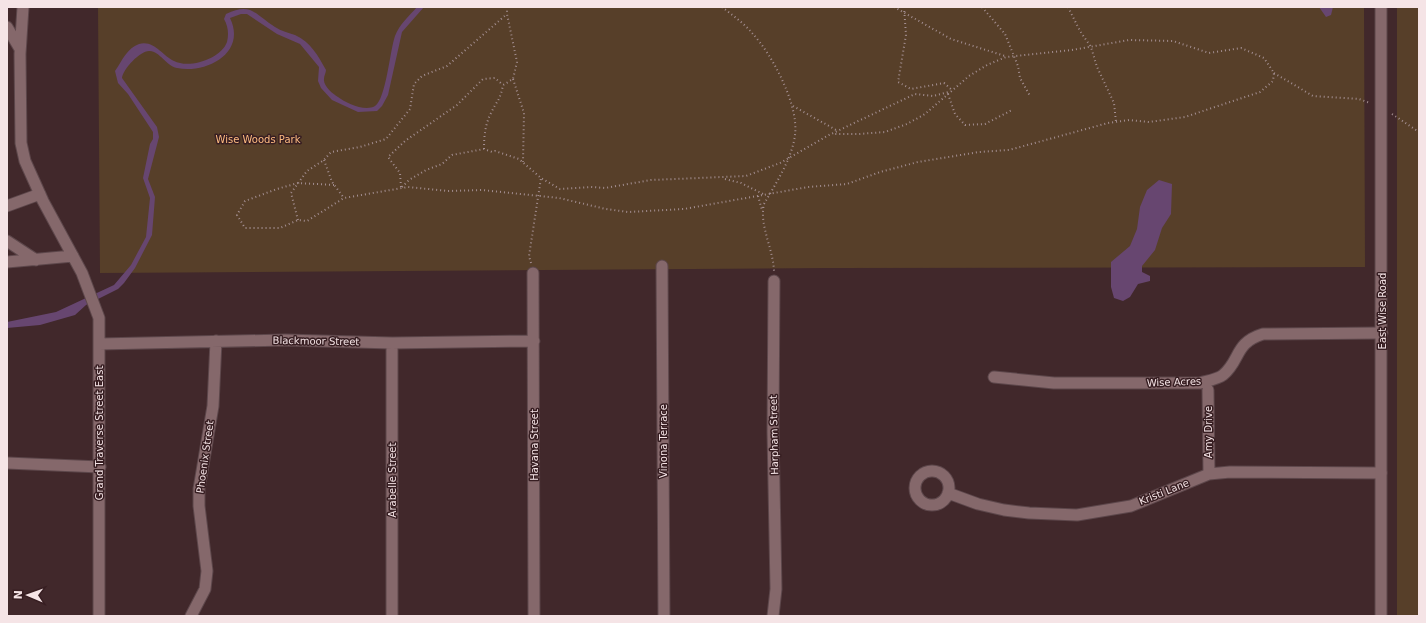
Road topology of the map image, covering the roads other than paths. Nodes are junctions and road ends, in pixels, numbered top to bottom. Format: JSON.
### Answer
{"nodes":[{"id":1,"x":23,"y":7,"type":"edge"},
{"id":2,"x":1381,"y":7,"type":"edge"},
{"id":3,"x":7,"y":27,"type":"edge"},
{"id":4,"x":20,"y":49,"type":"junction"},
{"id":5,"x":40,"y":194,"type":"junction"},
{"id":6,"x":7,"y":206,"type":"edge"},
{"id":7,"x":7,"y":241,"type":"edge"},
{"id":8,"x":73,"y":256,"type":"junction"},
{"id":9,"x":36,"y":260,"type":"junction"},
{"id":10,"x":7,"y":262,"type":"edge"},
{"id":11,"x":662,"y":266,"type":"dead end"},
{"id":12,"x":533,"y":273,"type":"road end"},
{"id":13,"x":774,"y":280,"type":"road end"},
{"id":14,"x":1382,"y":333,"type":"junction"},
{"id":15,"x":216,"y":341,"type":"junction"},
{"id":16,"x":534,"y":341,"type":"junction"},
{"id":17,"x":392,"y":343,"type":"junction"},
{"id":18,"x":99,"y":344,"type":"junction"},
{"id":19,"x":994,"y":377,"type":"dead end"},
{"id":20,"x":1208,"y":390,"type":"dead end"},
{"id":21,"x":7,"y":463,"type":"edge"},
{"id":22,"x":100,"y":467,"type":"junction"},
{"id":23,"x":1382,"y":473,"type":"junction"},
{"id":24,"x":1209,"y":474,"type":"junction"},
{"id":25,"x":948,"y":493,"type":"dead end"},
{"id":26,"x":101,"y":613,"type":"edge"},
{"id":27,"x":191,"y":616,"type":"edge"},
{"id":28,"x":392,"y":616,"type":"edge"},
{"id":29,"x":534,"y":616,"type":"edge"},
{"id":30,"x":664,"y":616,"type":"edge"},
{"id":31,"x":773,"y":616,"type":"edge"},
{"id":32,"x":1381,"y":616,"type":"edge"}],
"edges":[{"from":1,"to":4,"type":"street"},
{"from":2,"to":14,"type":"street","name":"East Wise Road"},
{"from":3,"to":4,"type":"street"},
{"from":4,"to":5,"type":"street"},
{"from":5,"to":6,"type":"street"},
{"from":5,"to":8,"type":"street","name":"Grand Traverse Street East"},
{"from":7,"to":9,"type":"street"},
{"from":8,"to":9,"type":"street"},
{"from":8,"to":18,"type":"street","name":"Grand Traverse Street East"},
{"from":9,"to":10,"type":"street"},
{"from":11,"to":30,"type":"street","name":"Vinona Terrace"},
{"from":12,"to":16,"type":"street","name":"Havana Street"},
{"from":13,"to":31,"type":"street","name":"Harpham Street"},
{"from":14,"to":19,"type":"street","name":"Wise Acres"},
{"from":14,"to":23,"type":"street","name":"East Wise Road"},
{"from":15,"to":17,"type":"street","name":"Blackmoor Street"},
{"from":15,"to":18,"type":"street","name":"Blackmoor Street"},
{"from":15,"to":27,"type":"street","name":"Phoenix Street"},
{"from":16,"to":17,"type":"street","name":"Blackmoor Street"},
{"from":16,"to":29,"type":"street","name":"Havana Street"},
{"from":17,"to":28,"type":"street","name":"Arabelle Street"},
{"from":18,"to":22,"type":"street","name":"Grand Traverse Street East"},
{"from":20,"to":24,"type":"street","name":"Amy Drive"},
{"from":21,"to":22,"type":"street"},
{"from":22,"to":26,"type":"street","name":"Grand Traverse Street East"},
{"from":23,"to":24,"type":"street","name":"Kristi Lane"},
{"from":23,"to":32,"type":"street","name":"East Wise Road"},
{"from":24,"to":25,"type":"street","name":"Kristi Lane"}]}
